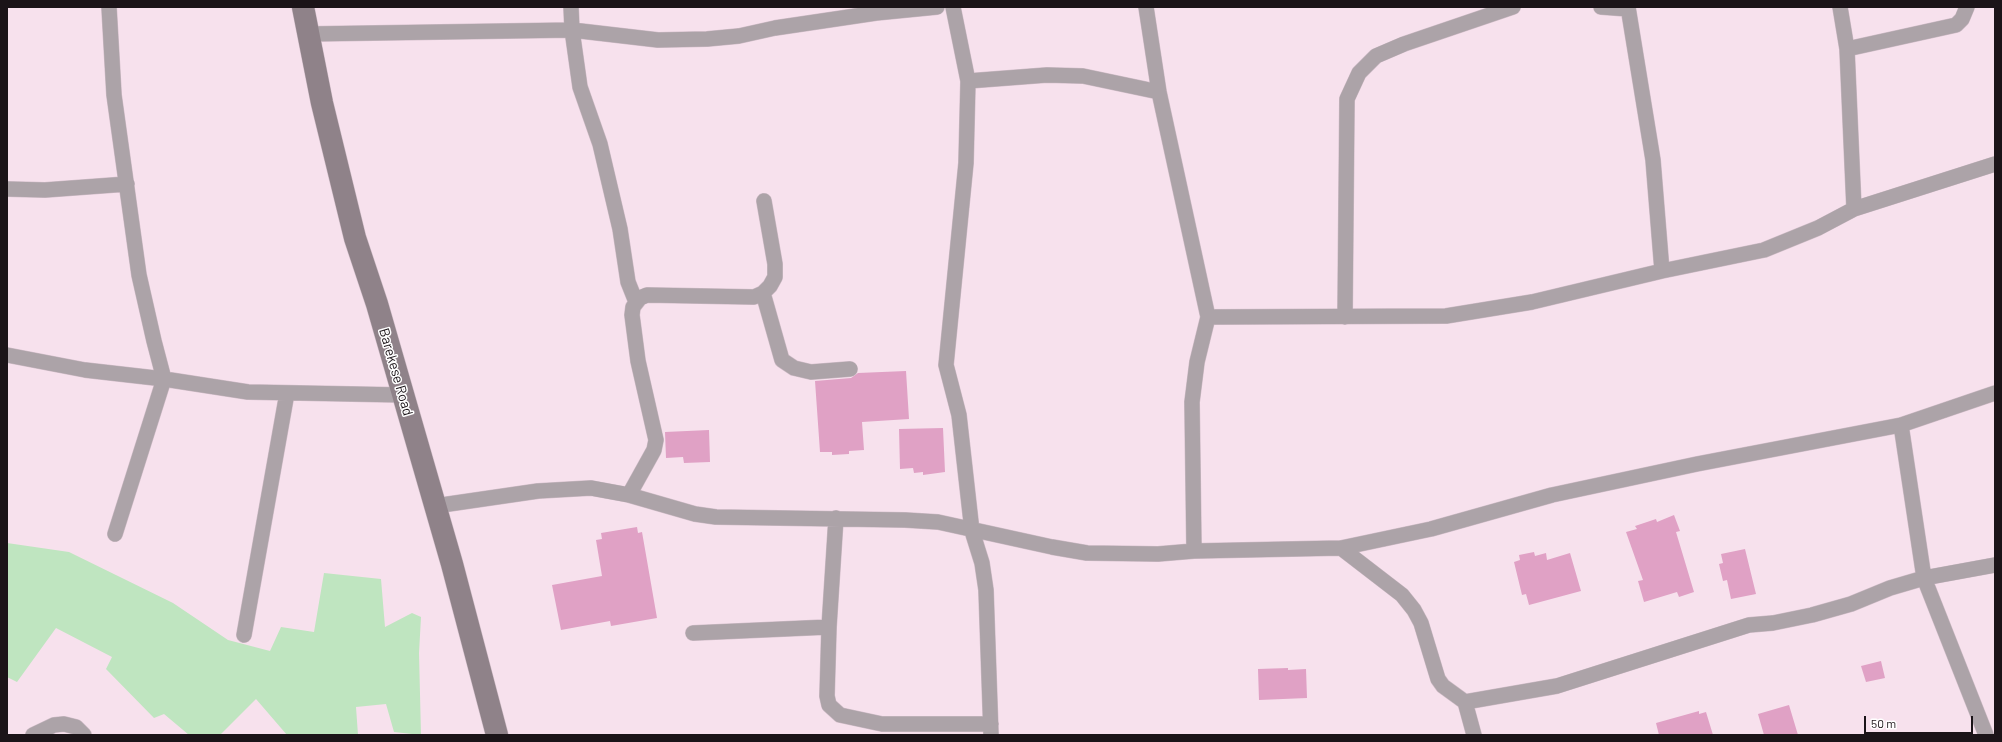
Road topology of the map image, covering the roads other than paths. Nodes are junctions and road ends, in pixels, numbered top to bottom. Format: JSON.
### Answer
{"nodes":[{"id":1,"x":109,"y":7,"type":"edge"},
{"id":2,"x":303,"y":7,"type":"edge"},
{"id":3,"x":571,"y":7,"type":"edge"},
{"id":4,"x":936,"y":7,"type":"edge"},
{"id":5,"x":953,"y":7,"type":"edge"},
{"id":6,"x":1146,"y":7,"type":"edge"},
{"id":7,"x":1513,"y":7,"type":"edge"},
{"id":8,"x":1601,"y":7,"type":"edge"},
{"id":9,"x":1840,"y":7,"type":"edge"},
{"id":10,"x":1967,"y":7,"type":"edge"},
{"id":11,"x":1628,"y":8,"type":"edge"},
{"id":12,"x":572,"y":30,"type":"junction"},
{"id":13,"x":308,"y":34,"type":"junction"},
{"id":14,"x":1847,"y":49,"type":"junction"},
{"id":15,"x":968,"y":81,"type":"junction"},
{"id":16,"x":1159,"y":92,"type":"junction"},
{"id":17,"x":1995,"y":164,"type":"edge"},
{"id":18,"x":127,"y":184,"type":"junction"},
{"id":19,"x":7,"y":189,"type":"edge"},
{"id":20,"x":764,"y":201,"type":"dead end"},
{"id":21,"x":1854,"y":209,"type":"junction"},
{"id":22,"x":1662,"y":271,"type":"junction"},
{"id":23,"x":763,"y":293,"type":"junction"},
{"id":24,"x":636,"y":302,"type":"junction"},
{"id":25,"x":1208,"y":317,"type":"junction"},
{"id":26,"x":1345,"y":317,"type":"junction"},
{"id":27,"x":7,"y":355,"type":"edge"},
{"id":28,"x":850,"y":370,"type":"dead end"},
{"id":29,"x":164,"y":379,"type":"junction"},
{"id":30,"x":287,"y":393,"type":"junction"},
{"id":31,"x":1995,"y":393,"type":"edge"},
{"id":32,"x":403,"y":395,"type":"junction"},
{"id":33,"x":1901,"y":425,"type":"junction"},
{"id":34,"x":629,"y":495,"type":"junction"},
{"id":35,"x":435,"y":506,"type":"junction"},
{"id":36,"x":836,"y":518,"type":"junction"},
{"id":37,"x":972,"y":531,"type":"junction"},
{"id":38,"x":115,"y":534,"type":"dead end"},
{"id":39,"x":1340,"y":548,"type":"junction"},
{"id":40,"x":1194,"y":551,"type":"junction"},
{"id":41,"x":1995,"y":565,"type":"edge"},
{"id":42,"x":1924,"y":578,"type":"junction"},
{"id":43,"x":829,"y":628,"type":"junction"},
{"id":44,"x":693,"y":633,"type":"dead end"},
{"id":45,"x":244,"y":635,"type":"dead end"},
{"id":46,"x":1465,"y":702,"type":"junction"},
{"id":47,"x":991,"y":729,"type":"edge"},
{"id":48,"x":1995,"y":732,"type":"edge"},
{"id":49,"x":33,"y":735,"type":"edge"},
{"id":50,"x":84,"y":735,"type":"edge"},
{"id":51,"x":497,"y":735,"type":"edge"},
{"id":52,"x":1474,"y":735,"type":"edge"},
{"id":53,"x":1985,"y":735,"type":"edge"}],
"edges":[{"from":1,"to":18,"type":"street"},
{"from":2,"to":13,"type":"main road","name":"Barekese Road"},
{"from":3,"to":12,"type":"street"},
{"from":4,"to":12,"type":"street"},
{"from":5,"to":15,"type":"street"},
{"from":6,"to":16,"type":"street"},
{"from":7,"to":26,"type":"street"},
{"from":8,"to":11,"type":"street"},
{"from":9,"to":14,"type":"street"},
{"from":10,"to":14,"type":"street"},
{"from":11,"to":22,"type":"street"},
{"from":12,"to":13,"type":"street"},
{"from":12,"to":24,"type":"street"},
{"from":13,"to":32,"type":"main road","name":"Barekese Road"},
{"from":14,"to":21,"type":"street"},
{"from":15,"to":16,"type":"street"},
{"from":15,"to":37,"type":"street"},
{"from":16,"to":25,"type":"street"},
{"from":17,"to":21,"type":"street"},
{"from":18,"to":19,"type":"street"},
{"from":18,"to":29,"type":"street"},
{"from":20,"to":23,"type":"street"},
{"from":21,"to":22,"type":"street"},
{"from":22,"to":26,"type":"street"},
{"from":23,"to":24,"type":"street"},
{"from":23,"to":28,"type":"street"},
{"from":24,"to":34,"type":"street"},
{"from":25,"to":26,"type":"street"},
{"from":25,"to":40,"type":"street"},
{"from":27,"to":29,"type":"street"},
{"from":29,"to":30,"type":"street"},
{"from":29,"to":38,"type":"street"},
{"from":30,"to":32,"type":"street"},
{"from":30,"to":45,"type":"street"},
{"from":31,"to":33,"type":"street"},
{"from":32,"to":35,"type":"main road","name":"Barekese Road"},
{"from":33,"to":39,"type":"street"},
{"from":33,"to":42,"type":"street"},
{"from":34,"to":35,"type":"street"},
{"from":34,"to":36,"type":"street"},
{"from":35,"to":51,"type":"main road","name":"Barekese Road"},
{"from":36,"to":37,"type":"street"},
{"from":36,"to":43,"type":"street"},
{"from":37,"to":40,"type":"street"},
{"from":37,"to":47,"type":"street"},
{"from":39,"to":40,"type":"street"},
{"from":39,"to":46,"type":"street"},
{"from":41,"to":42,"type":"street"},
{"from":42,"to":46,"type":"street"},
{"from":42,"to":53,"type":"street"},
{"from":43,"to":44,"type":"street"},
{"from":43,"to":47,"type":"street"},
{"from":46,"to":52,"type":"street"},
{"from":48,"to":53,"type":"street"},
{"from":49,"to":50,"type":"street"}]}
